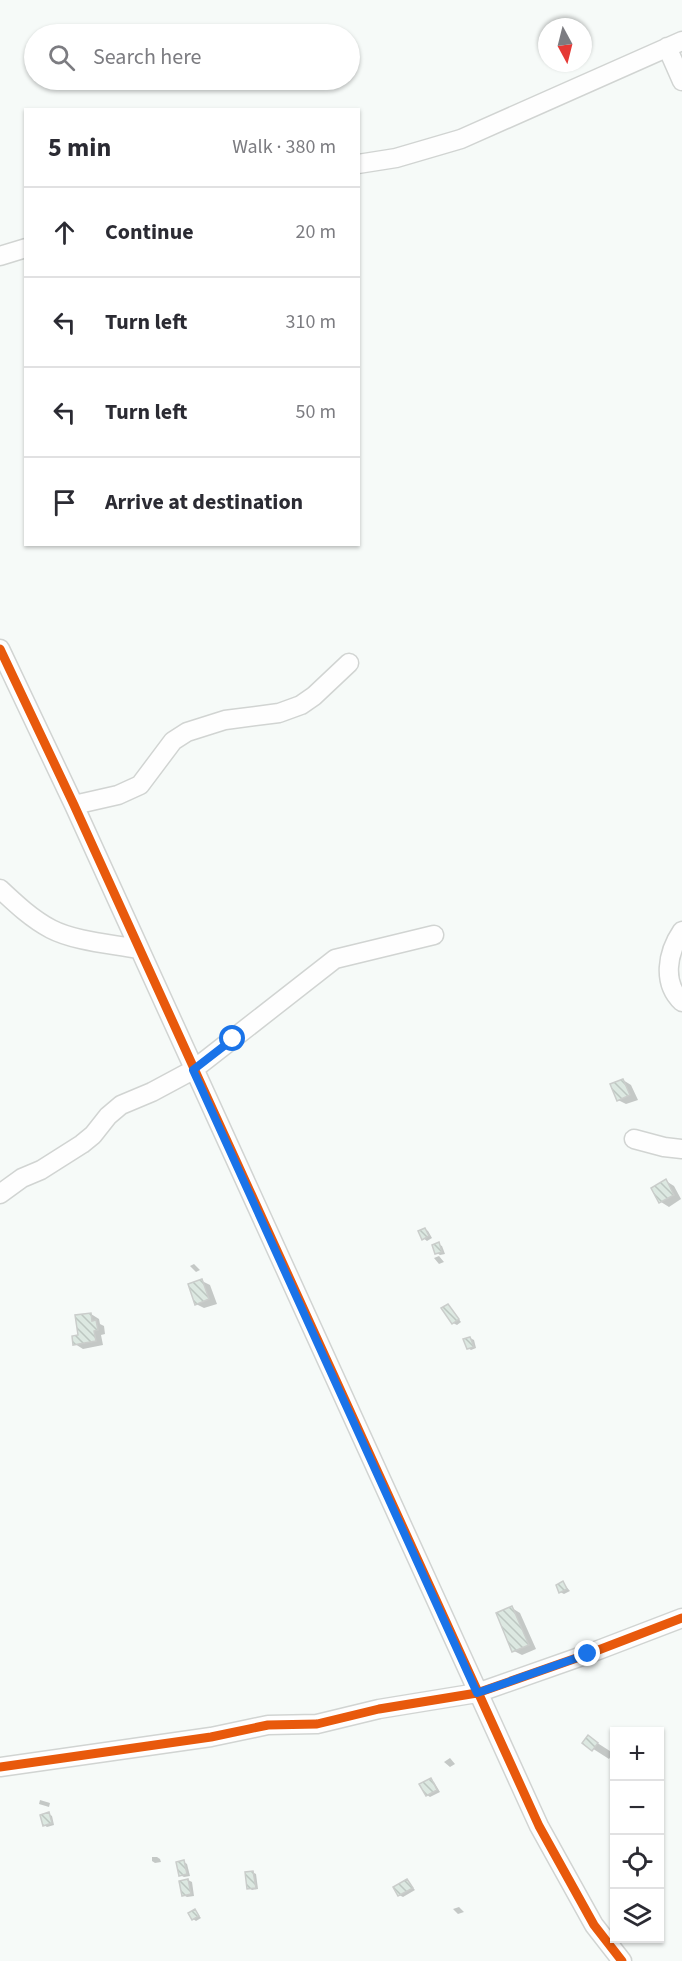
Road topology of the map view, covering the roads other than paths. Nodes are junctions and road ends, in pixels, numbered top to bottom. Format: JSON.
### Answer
{"nodes":[{"id":1,"x":674,"y":44,"type":"edge"},
{"id":2,"x":682,"y":81,"type":"edge"},
{"id":3,"x":360,"y":164,"type":"edge"},
{"id":4,"x":24,"y":249,"type":"edge"},
{"id":5,"x":0,"y":256,"type":"edge"},
{"id":6,"x":0,"y":649,"type":"edge"},
{"id":7,"x":349,"y":663,"type":"dead end"},
{"id":8,"x":74,"y":805,"type":"junction"},
{"id":9,"x":0,"y":889,"type":"edge"},
{"id":10,"x":682,"y":931,"type":"edge"},
{"id":11,"x":434,"y":935,"type":"dead end"},
{"id":12,"x":137,"y":949,"type":"junction"},
{"id":13,"x":682,"y":1002,"type":"edge"},
{"id":14,"x":193,"y":1070,"type":"junction"},
{"id":15,"x":634,"y":1139,"type":"dead end"},
{"id":16,"x":682,"y":1149,"type":"edge"},
{"id":17,"x":0,"y":1194,"type":"edge"},
{"id":18,"x":682,"y":1618,"type":"edge"},
{"id":19,"x":477,"y":1693,"type":"junction"},
{"id":20,"x":0,"y":1767,"type":"edge"},
{"id":21,"x":622,"y":1961,"type":"edge"}],
"edges":[{"from":1,"to":2,"type":"street"},
{"from":1,"to":3,"type":"street"},
{"from":4,"to":5,"type":"street"},
{"from":6,"to":8,"type":"street"},
{"from":7,"to":8,"type":"street"},
{"from":8,"to":12,"type":"street"},
{"from":9,"to":12,"type":"street"},
{"from":10,"to":13,"type":"street"},
{"from":11,"to":14,"type":"street"},
{"from":12,"to":14,"type":"street"},
{"from":14,"to":17,"type":"street"},
{"from":14,"to":19,"type":"street"},
{"from":15,"to":16,"type":"street"},
{"from":18,"to":19,"type":"street"},
{"from":19,"to":20,"type":"street"},
{"from":19,"to":21,"type":"street"}]}
